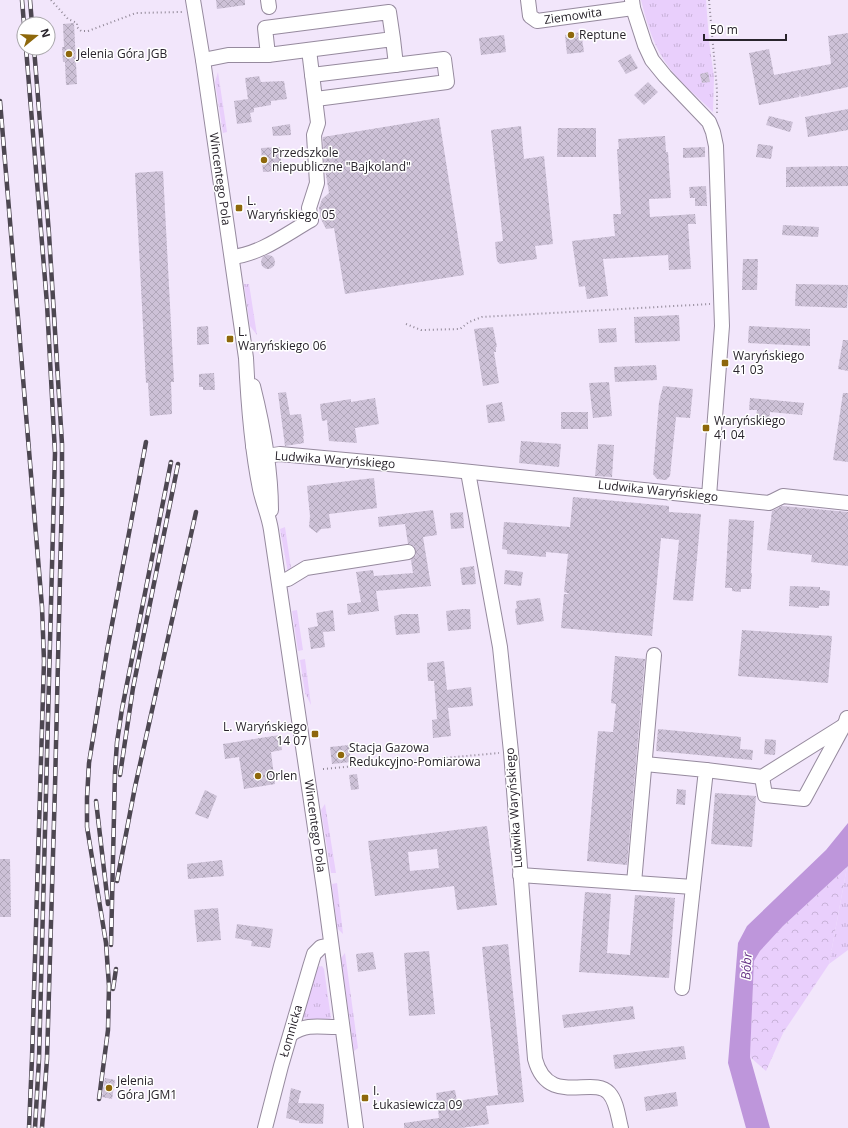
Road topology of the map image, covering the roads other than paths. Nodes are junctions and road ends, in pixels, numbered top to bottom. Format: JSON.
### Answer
{"nodes":[{"id":1,"x":528,"y":0,"type":"edge"},
{"id":2,"x":632,"y":4,"type":"edge"},
{"id":3,"x":190,"y":6,"type":"edge"},
{"id":4,"x":393,"y":39,"type":"junction"},
{"id":5,"x":309,"y":50,"type":"junction"},
{"id":6,"x":268,"y":55,"type":"junction"},
{"id":7,"x":203,"y":60,"type":"junction"},
{"id":8,"x":396,"y":65,"type":"junction"},
{"id":9,"x":312,"y":74,"type":"junction"},
{"id":10,"x":316,"y":100,"type":"junction"},
{"id":11,"x":232,"y":258,"type":"junction"},
{"id":12,"x":246,"y":358,"type":"junction"},
{"id":13,"x":254,"y":446,"type":"junction"},
{"id":14,"x":266,"y":456,"type":"junction"},
{"id":15,"x":468,"y":472,"type":"junction"},
{"id":16,"x":709,"y":496,"type":"junction"},
{"id":17,"x":848,"y":503,"type":"edge"},
{"id":18,"x":270,"y":524,"type":"junction"},
{"id":19,"x":408,"y":552,"type":"dead end"},
{"id":20,"x":279,"y":581,"type":"junction"},
{"id":21,"x":654,"y":656,"type":"dead end"},
{"id":22,"x":645,"y":764,"type":"junction"},
{"id":23,"x":706,"y":770,"type":"junction"},
{"id":24,"x":762,"y":777,"type":"junction"},
{"id":25,"x":520,"y":875,"type":"junction"},
{"id":26,"x":634,"y":883,"type":"junction"},
{"id":27,"x":693,"y":887,"type":"junction"},
{"id":28,"x":331,"y":945,"type":"junction"},
{"id":29,"x":682,"y":988,"type":"dead end"},
{"id":30,"x":342,"y":1027,"type":"junction"},
{"id":31,"x":291,"y":1034,"type":"junction"},
{"id":32,"x":265,"y":1128,"type":"edge"},
{"id":33,"x":356,"y":1128,"type":"edge"},
{"id":34,"x":621,"y":1128,"type":"edge"}],
"edges":[{"from":1,"to":2,"type":"street","name":"Ziemowita"},
{"from":2,"to":16,"type":"street"},
{"from":3,"to":7,"type":"street","name":"Wincentego Pola"},
{"from":4,"to":5,"type":"street"},
{"from":4,"to":6,"type":"street"},
{"from":4,"to":8,"type":"street"},
{"from":5,"to":6,"type":"street"},
{"from":5,"to":9,"type":"street"},
{"from":6,"to":7,"type":"street"},
{"from":7,"to":11,"type":"street","name":"Wincentego Pola"},
{"from":8,"to":9,"type":"street"},
{"from":8,"to":10,"type":"street"},
{"from":9,"to":10,"type":"street"},
{"from":10,"to":11,"type":"street"},
{"from":11,"to":12,"type":"street","name":"Wincentego Pola"},
{"from":12,"to":13,"type":"street","name":"Wincentego Pola"},
{"from":12,"to":14,"type":"street","name":"Wincentego Pola"},
{"from":13,"to":14,"type":"street","name":"Ludwika Waryńskiego"},
{"from":13,"to":18,"type":"street","name":"Wincentego Pola"},
{"from":14,"to":15,"type":"street","name":"Ludwika Waryńskiego"},
{"from":14,"to":18,"type":"street","name":"Wincentego Pola"},
{"from":15,"to":16,"type":"street","name":"Ludwika Waryńskiego"},
{"from":15,"to":25,"type":"street","name":"Ludwika Waryńskiego"},
{"from":16,"to":17,"type":"street","name":"Ludwika Waryńskiego"},
{"from":18,"to":20,"type":"street","name":"Wincentego Pola"},
{"from":19,"to":20,"type":"street"},
{"from":20,"to":28,"type":"street","name":"Wincentego Pola"},
{"from":21,"to":22,"type":"street"},
{"from":22,"to":23,"type":"street"},
{"from":22,"to":26,"type":"street"},
{"from":23,"to":24,"type":"street"},
{"from":23,"to":27,"type":"street"},
{"from":24,"to":24,"type":"street"},
{"from":25,"to":26,"type":"street"},
{"from":25,"to":34,"type":"street","name":"Ludwika Waryńskiego"},
{"from":26,"to":27,"type":"street"},
{"from":27,"to":29,"type":"street"},
{"from":28,"to":30,"type":"street","name":"Wincentego Pola"},
{"from":28,"to":31,"type":"street","name":"Łomnicka"},
{"from":30,"to":31,"type":"street"},
{"from":30,"to":33,"type":"street","name":"Wincentego Pola"},
{"from":31,"to":32,"type":"street","name":"Łomnicka"}]}
